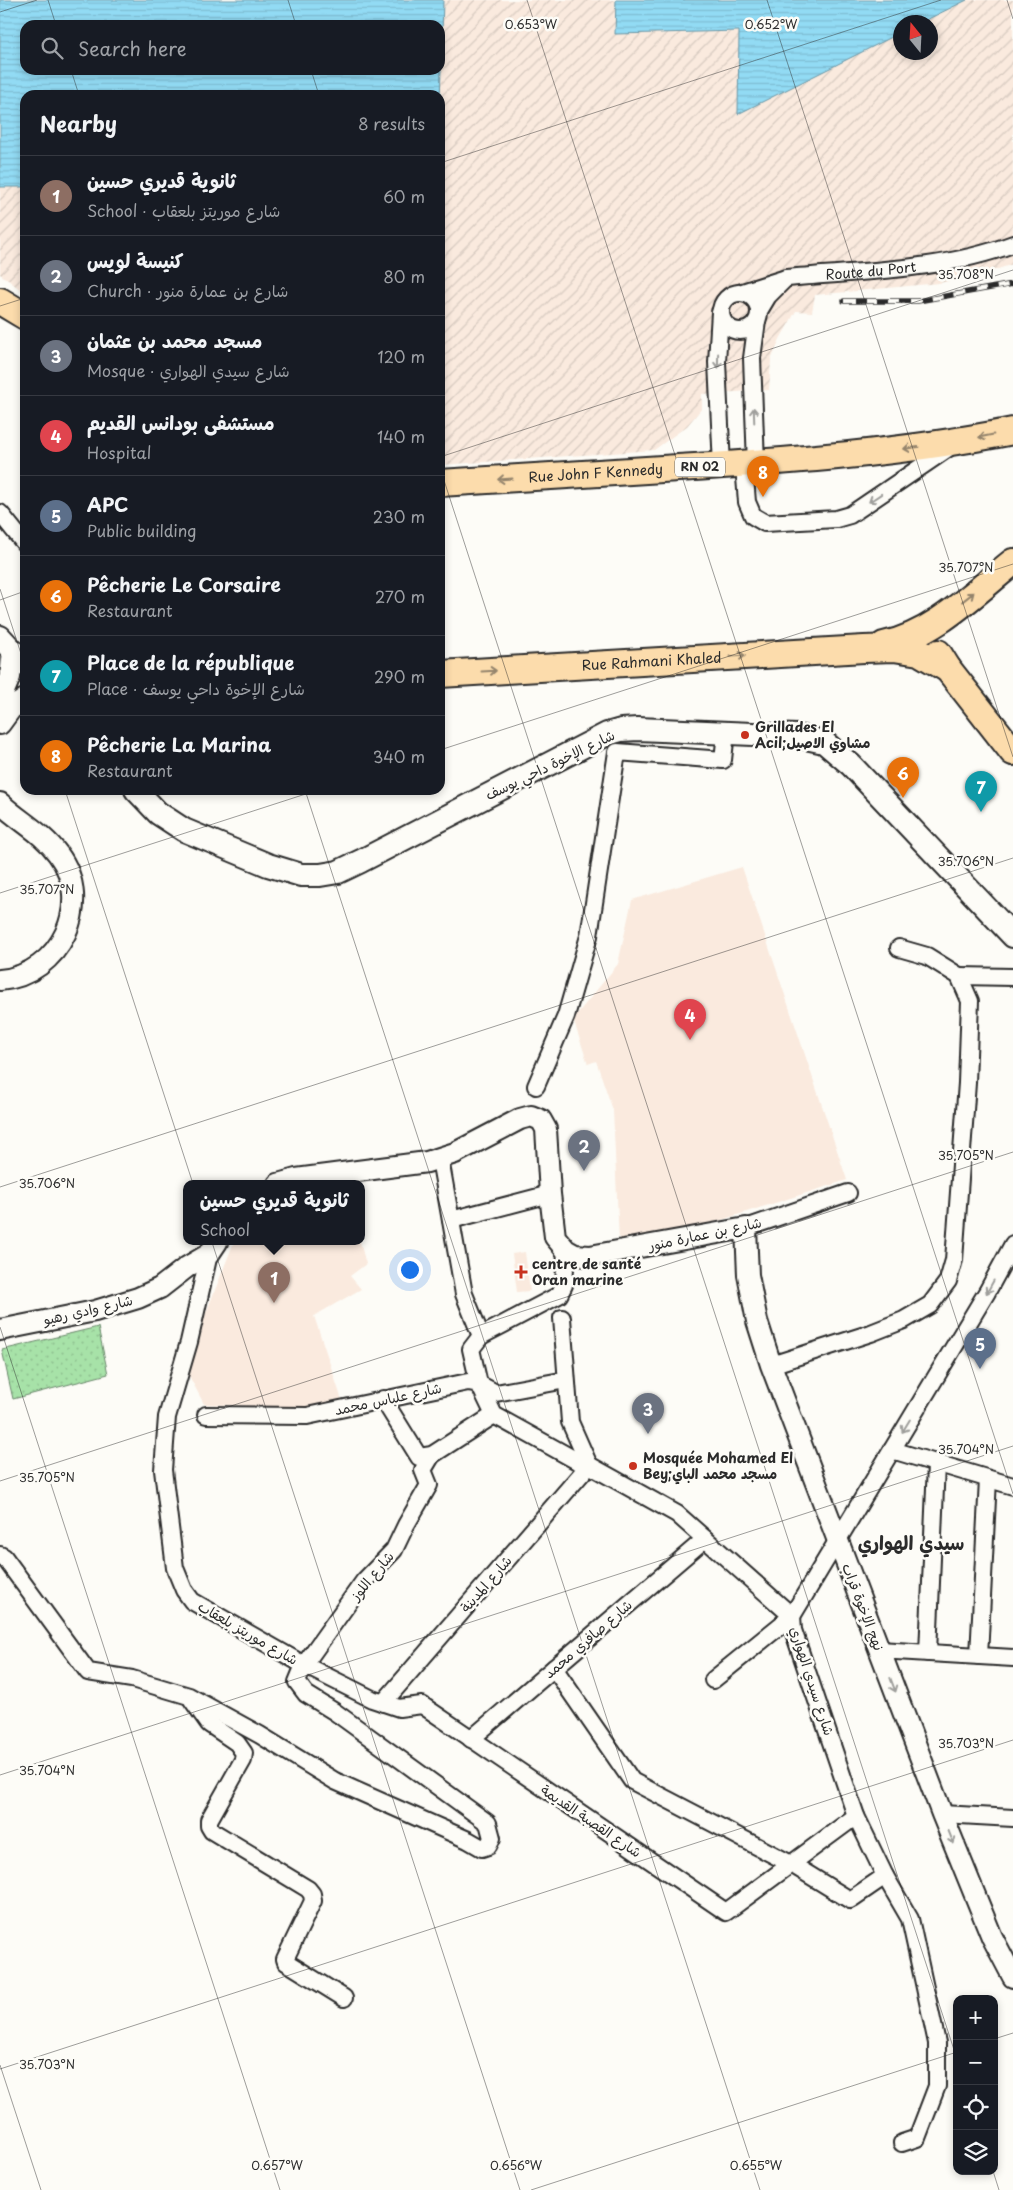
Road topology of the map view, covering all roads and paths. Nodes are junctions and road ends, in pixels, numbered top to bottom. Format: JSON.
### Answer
{"nodes":[{"id":1,"x":1013,"y":244,"type":"edge"},
{"id":2,"x":786,"y":278,"type":"junction"},
{"id":3,"x":739,"y":293,"type":"junction"},
{"id":4,"x":0,"y":301,"type":"edge"},
{"id":5,"x":720,"y":312,"type":"junction"},
{"id":6,"x":20,"y":313,"type":"edge"},
{"id":7,"x":758,"y":316,"type":"junction"},
{"id":8,"x":1013,"y":431,"type":"edge"},
{"id":9,"x":960,"y":442,"type":"junction"},
{"id":10,"x":741,"y":465,"type":"junction"},
{"id":11,"x":445,"y":483,"type":"edge"},
{"id":12,"x":0,"y":513,"type":"edge"},
{"id":13,"x":20,"y":538,"type":"edge"},
{"id":14,"x":1013,"y":562,"type":"edge"},
{"id":15,"x":948,"y":614,"type":"junction"},
{"id":16,"x":864,"y":648,"type":"junction"},
{"id":17,"x":13,"y":651,"type":"edge"},
{"id":18,"x":948,"y":669,"type":"junction"},
{"id":19,"x":445,"y":674,"type":"edge"},
{"id":20,"x":0,"y":701,"type":"edge"},
{"id":21,"x":20,"y":703,"type":"edge"},
{"id":22,"x":0,"y":724,"type":"edge"},
{"id":23,"x":726,"y":732,"type":"junction"},
{"id":24,"x":1013,"y":752,"type":"edge"},
{"id":25,"x":141,"y":795,"type":"edge"},
{"id":26,"x":0,"y":804,"type":"edge"},
{"id":27,"x":1013,"y":936,"type":"edge"},
{"id":28,"x":899,"y":948,"type":"dead end"},
{"id":29,"x":959,"y":976,"type":"junction"},
{"id":30,"x":1013,"y":977,"type":"edge"},
{"id":31,"x":0,"y":980,"type":"edge"},
{"id":32,"x":536,"y":1086,"type":"dead end"},
{"id":33,"x":440,"y":1159,"type":"junction"},
{"id":34,"x":292,"y":1180,"type":"edge"},
{"id":35,"x":848,"y":1193,"type":"dead end"},
{"id":36,"x":550,"y":1194,"type":"junction"},
{"id":37,"x":452,"y":1220,"type":"junction"},
{"id":38,"x":746,"y":1228,"type":"junction"},
{"id":39,"x":1013,"y":1244,"type":"edge"},
{"id":40,"x":213,"y":1248,"type":"edge"},
{"id":41,"x":566,"y":1250,"type":"junction"},
{"id":42,"x":562,"y":1318,"type":"dead end"},
{"id":43,"x":0,"y":1330,"type":"edge"},
{"id":44,"x":481,"y":1336,"type":"junction"},
{"id":45,"x":771,"y":1365,"type":"junction"},
{"id":46,"x":566,"y":1380,"type":"junction"},
{"id":47,"x":479,"y":1384,"type":"junction"},
{"id":48,"x":382,"y":1399,"type":"junction"},
{"id":49,"x":206,"y":1415,"type":"dead end"},
{"id":50,"x":494,"y":1415,"type":"junction"},
{"id":51,"x":892,"y":1450,"type":"junction"},
{"id":52,"x":432,"y":1455,"type":"junction"},
{"id":53,"x":936,"y":1464,"type":"junction"},
{"id":54,"x":589,"y":1465,"type":"junction"},
{"id":55,"x":988,"y":1479,"type":"junction"},
{"id":56,"x":1013,"y":1486,"type":"edge"},
{"id":57,"x":705,"y":1538,"type":"junction"},
{"id":58,"x":838,"y":1542,"type":"junction"},
{"id":59,"x":0,"y":1555,"type":"edge"},
{"id":60,"x":792,"y":1616,"type":"junction"},
{"id":61,"x":879,"y":1650,"type":"junction"},
{"id":62,"x":928,"y":1653,"type":"junction"},
{"id":63,"x":979,"y":1656,"type":"junction"},
{"id":64,"x":1013,"y":1658,"type":"edge"},
{"id":65,"x":304,"y":1665,"type":"junction"},
{"id":66,"x":554,"y":1668,"type":"junction"},
{"id":67,"x":714,"y":1680,"type":"dead end"},
{"id":68,"x":190,"y":1696,"type":"junction"},
{"id":69,"x":382,"y":1702,"type":"junction"},
{"id":70,"x":471,"y":1739,"type":"junction"},
{"id":71,"x":942,"y":1814,"type":"junction"},
{"id":72,"x":856,"y":1816,"type":"junction"},
{"id":73,"x":1013,"y":1818,"type":"edge"},
{"id":74,"x":793,"y":1865,"type":"junction"},
{"id":75,"x":884,"y":1876,"type":"junction"},
{"id":76,"x":1013,"y":1977,"type":"edge"},
{"id":77,"x":344,"y":1998,"type":"dead end"},
{"id":78,"x":902,"y":2143,"type":"dead end"}],
"edges":[{"from":1,"to":2,"type":"street","name":"Route du Port"},
{"from":2,"to":3,"type":"street","name":"Route du Port"},
{"from":2,"to":7,"type":"street"},
{"from":3,"to":5,"type":"street"},
{"from":3,"to":7,"type":"street"},
{"from":4,"to":6,"type":"main road"},
{"from":5,"to":7,"type":"street"},
{"from":5,"to":10,"type":"street","one_way":true},
{"from":10,"to":7,"type":"street","one_way":true},
{"from":8,"to":9,"type":"main road","number":"RN 02","one_way":true},
{"from":9,"to":10,"type":"main road","name":"Rue John F Kennedy","number":"RN 02","one_way":true},
{"from":9,"to":10,"type":"street","one_way":true},
{"from":10,"to":11,"type":"main road","name":"Rue John F Kennedy","number":"RN 02","one_way":true},
{"from":12,"to":13,"type":"street"},
{"from":15,"to":14,"type":"main road","one_way":true},
{"from":15,"to":16,"type":"main road"},
{"from":15,"to":18,"type":"main road"},
{"from":16,"to":18,"type":"main road"},
{"from":19,"to":16,"type":"main road","name":"Rue Rahmani Khaled","one_way":true},
{"from":17,"to":20,"type":"street"},
{"from":18,"to":24,"type":"main road"},
{"from":21,"to":22,"type":"street"},
{"from":23,"to":25,"type":"main road","name":"شارع الإخوة داحي يوسف"},
{"from":23,"to":27,"type":"main road","name":"شارع الإخوة داحي يوسف"},
{"from":23,"to":32,"type":"street"},
{"from":26,"to":31,"type":"street"},
{"from":28,"to":29,"type":"street"},
{"from":29,"to":30,"type":"street"},
{"from":29,"to":45,"type":"street"},
{"from":33,"to":34,"type":"street"},
{"from":33,"to":36,"type":"street"},
{"from":33,"to":37,"type":"street"},
{"from":35,"to":38,"type":"street","name":"شارع بن عمارة منور"},
{"from":36,"to":37,"type":"street"},
{"from":36,"to":41,"type":"street"},
{"from":37,"to":44,"type":"street"},
{"from":38,"to":41,"type":"street","name":"شارع بن عمارة منور"},
{"from":38,"to":45,"type":"street","name":"نهج الإخوة قراب"},
{"from":39,"to":51,"type":"street","one_way":true},
{"from":40,"to":43,"type":"street","name":"شارع وادي رهيو"},
{"from":40,"to":65,"type":"street","name":"شارع موريتز بلعقاب"},
{"from":41,"to":44,"type":"street"},
{"from":42,"to":46,"type":"street"},
{"from":44,"to":47,"type":"street"},
{"from":45,"to":58,"type":"street","name":"نهج الإخوة قراب"},
{"from":46,"to":47,"type":"street","name":"شارع علباس محمد"},
{"from":46,"to":54,"type":"street"},
{"from":47,"to":48,"type":"street","name":"شارع علباس محمد"},
{"from":47,"to":50,"type":"street"},
{"from":48,"to":49,"type":"street","name":"شارع علباس محمد"},
{"from":48,"to":52,"type":"street"},
{"from":50,"to":52,"type":"street"},
{"from":50,"to":54,"type":"street","name":"شارع سيدي الهواري"},
{"from":51,"to":53,"type":"street"},
{"from":51,"to":58,"type":"street"},
{"from":52,"to":65,"type":"street","name":"شارع اللوز"},
{"from":53,"to":55,"type":"street"},
{"from":53,"to":62,"type":"street"},
{"from":54,"to":57,"type":"street","name":"شارع سيدي الهواري"},
{"from":54,"to":69,"type":"street","name":"شارع المدينة"},
{"from":55,"to":56,"type":"street"},
{"from":55,"to":63,"type":"street"},
{"from":57,"to":60,"type":"street","name":"شارع سيدي الهواري"},
{"from":57,"to":66,"type":"street","name":"شارع صافري محمد"},
{"from":58,"to":60,"type":"street"},
{"from":58,"to":61,"type":"street","name":"نهج الإخوة قراب"},
{"from":59,"to":68,"type":"street"},
{"from":60,"to":67,"type":"street"},
{"from":60,"to":72,"type":"street","name":"شارع سيدي الهواري"},
{"from":61,"to":62,"type":"street"},
{"from":61,"to":71,"type":"street","name":"نهج الإخوة قراب","one_way":true},
{"from":62,"to":63,"type":"street"},
{"from":63,"to":64,"type":"street"},
{"from":65,"to":68,"type":"street"},
{"from":65,"to":69,"type":"street","name":"شارع موريتز بلعقاب"},
{"from":66,"to":70,"type":"street","name":"شارع صافري محمد"},
{"from":66,"to":74,"type":"street"},
{"from":68,"to":77,"type":"street"},
{"from":69,"to":70,"type":"street","name":"شارع القصبة القديمة"},
{"from":70,"to":74,"type":"street","name":"شارع القصبة القديمة"},
{"from":71,"to":73,"type":"street"},
{"from":71,"to":76,"type":"street","name":"نهج الإخوة قراب","one_way":true},
{"from":72,"to":74,"type":"street","name":"شارع القصبة القديمة"},
{"from":72,"to":75,"type":"street","name":"شارع سيدي الهواري"},
{"from":74,"to":75,"type":"street"},
{"from":75,"to":78,"type":"street","name":"شارع سيدي الهواري"}]}
